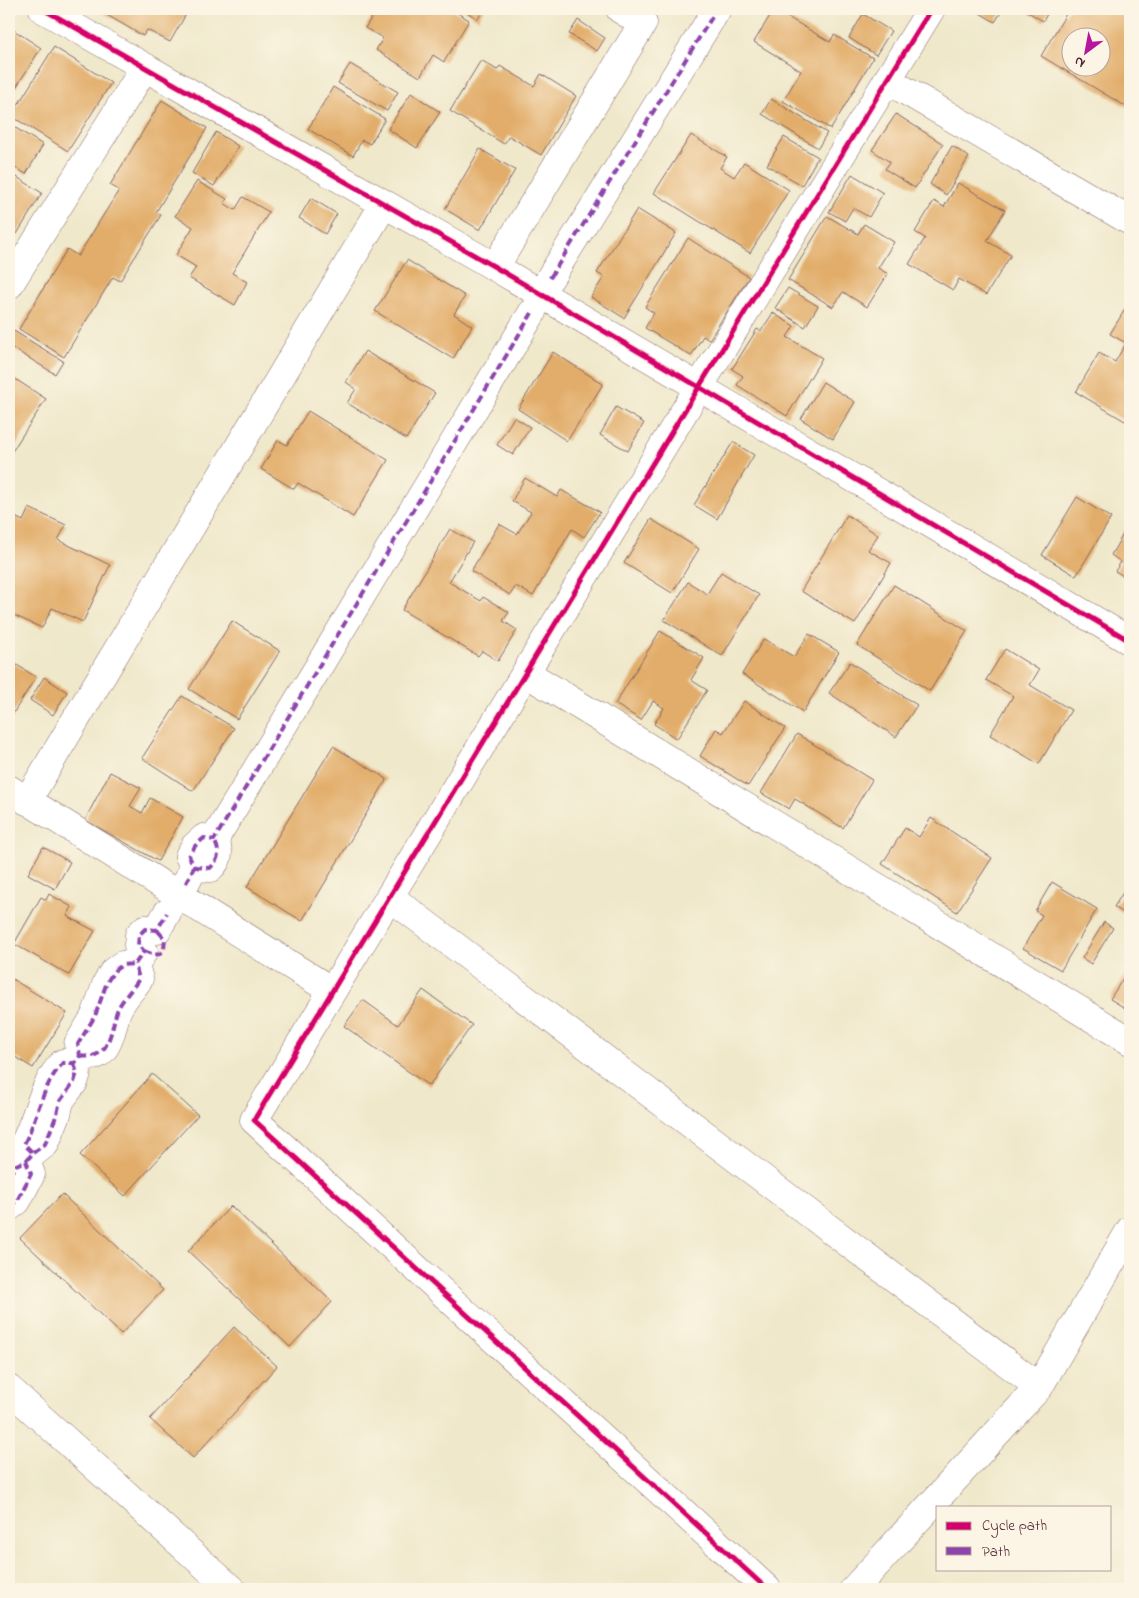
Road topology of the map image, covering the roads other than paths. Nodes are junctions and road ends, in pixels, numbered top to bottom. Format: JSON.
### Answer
{"nodes":[{"id":1,"x":43,"y":9,"type":"edge"},
{"id":2,"x":620,"y":9,"type":"edge"},
{"id":3,"x":717,"y":9,"type":"edge"},
{"id":4,"x":931,"y":9,"type":"edge"},
{"id":5,"x":145,"y":67,"type":"junction"},
{"id":6,"x":887,"y":80,"type":"junction"},
{"id":7,"x":384,"y":204,"type":"junction"},
{"id":8,"x":1130,"y":221,"type":"edge"},
{"id":9,"x":496,"y":268,"type":"junction"},
{"id":10,"x":550,"y":278,"type":"dead end"},
{"id":11,"x":9,"y":285,"type":"edge"},
{"id":12,"x":532,"y":313,"type":"dead end"},
{"id":13,"x":700,"y":387,"type":"junction"},
{"id":14,"x":1130,"y":641,"type":"edge"},
{"id":15,"x":526,"y":673,"type":"junction"},
{"id":16,"x":18,"y":795,"type":"edge"},
{"id":17,"x":190,"y":875,"type":"dead end"},
{"id":18,"x":390,"y":897,"type":"junction"},
{"id":19,"x":151,"y":940,"type":"dead end"},
{"id":20,"x":332,"y":991,"type":"junction"},
{"id":21,"x":1130,"y":1041,"type":"edge"},
{"id":22,"x":23,"y":1163,"type":"edge"},
{"id":23,"x":9,"y":1208,"type":"edge"},
{"id":24,"x":1130,"y":1230,"type":"edge"},
{"id":25,"x":1039,"y":1387,"type":"junction"},
{"id":26,"x":9,"y":1389,"type":"edge"},
{"id":27,"x":231,"y":1589,"type":"edge"},
{"id":28,"x":767,"y":1589,"type":"edge"},
{"id":29,"x":854,"y":1589,"type":"edge"}],
"edges":[{"from":1,"to":5,"type":"street"},
{"from":2,"to":9,"type":"street"},
{"from":3,"to":10,"type":"street"},
{"from":4,"to":6,"type":"street"},
{"from":5,"to":7,"type":"street"},
{"from":5,"to":11,"type":"street"},
{"from":6,"to":8,"type":"street"},
{"from":6,"to":13,"type":"street"},
{"from":7,"to":9,"type":"street"},
{"from":7,"to":16,"type":"street"},
{"from":9,"to":13,"type":"street"},
{"from":12,"to":17,"type":"street"},
{"from":13,"to":14,"type":"street"},
{"from":13,"to":15,"type":"street"},
{"from":15,"to":18,"type":"street"},
{"from":15,"to":21,"type":"street"},
{"from":16,"to":20,"type":"street"},
{"from":18,"to":20,"type":"street"},
{"from":18,"to":25,"type":"street"},
{"from":19,"to":22,"type":"street"},
{"from":20,"to":28,"type":"street"},
{"from":22,"to":23,"type":"street"},
{"from":24,"to":25,"type":"street"},
{"from":25,"to":29,"type":"street"},
{"from":26,"to":27,"type":"street"}]}
